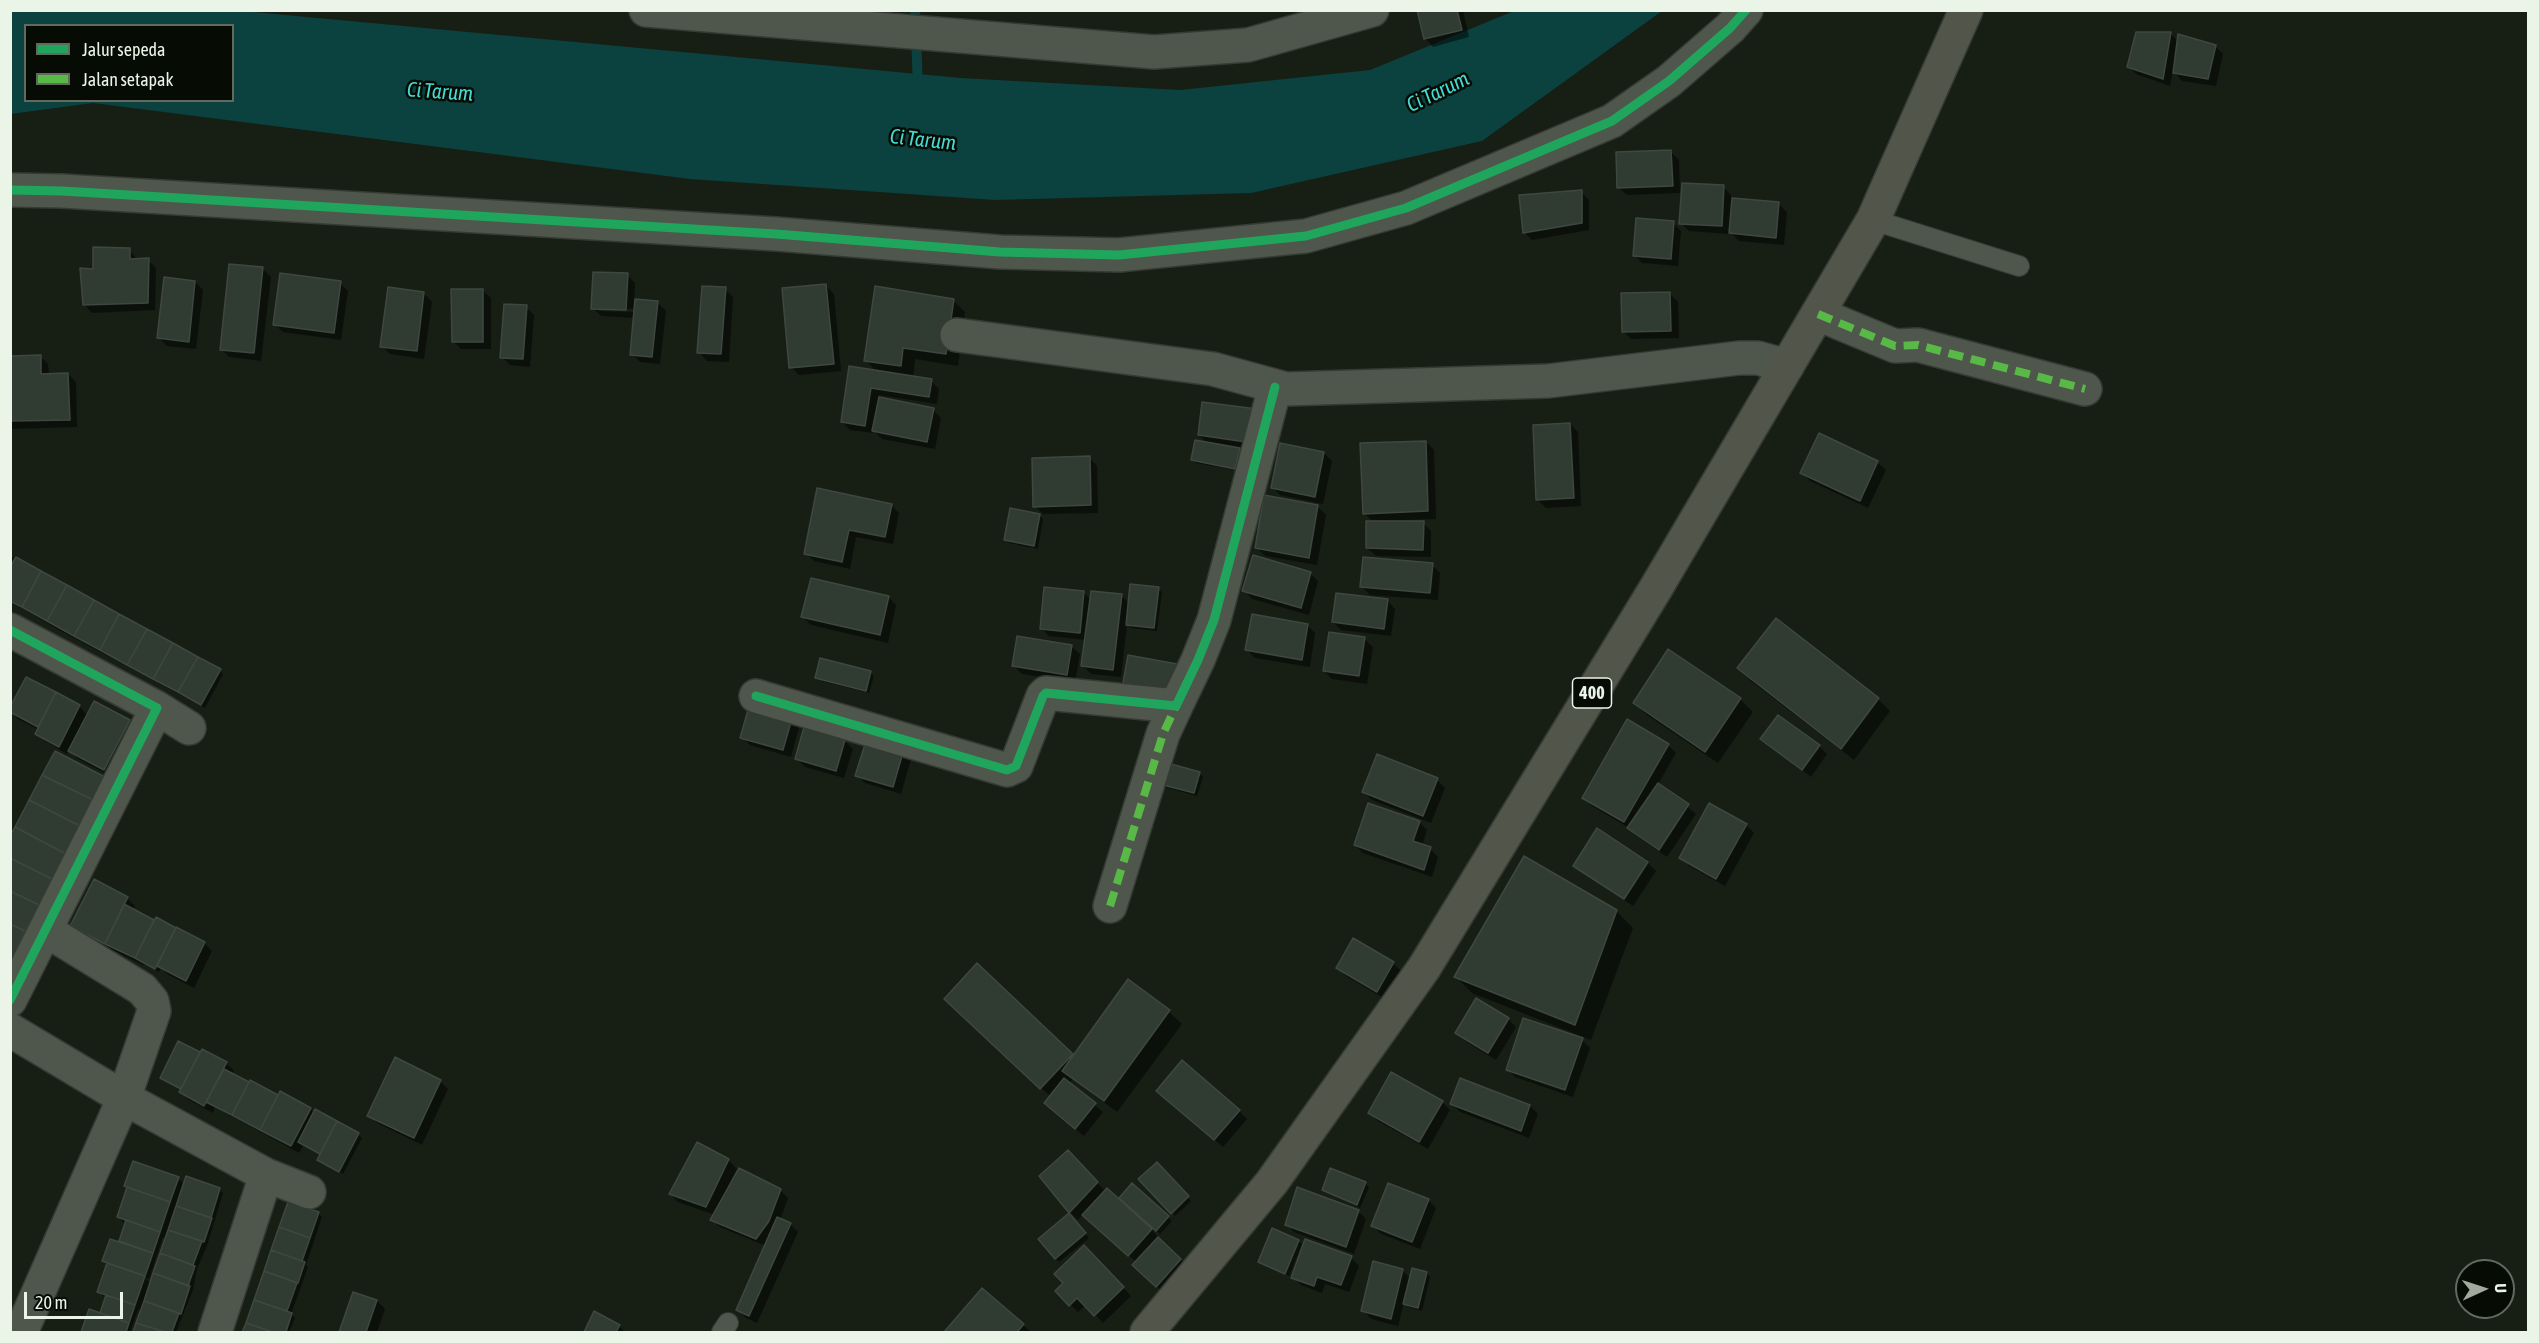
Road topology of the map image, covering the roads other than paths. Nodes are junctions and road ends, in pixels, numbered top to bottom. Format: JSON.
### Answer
{"nodes":[{"id":1,"x":646,"y":10,"type":"edge"},
{"id":2,"x":1372,"y":10,"type":"edge"},
{"id":3,"x":1746,"y":10,"type":"edge"},
{"id":4,"x":1966,"y":10,"type":"edge"},
{"id":5,"x":10,"y":190,"type":"edge"},
{"id":6,"x":1873,"y":220,"type":"junction"},
{"id":7,"x":2019,"y":266,"type":"dead end"},
{"id":8,"x":1818,"y":314,"type":"junction"},
{"id":9,"x":957,"y":334,"type":"dead end"},
{"id":10,"x":1787,"y":366,"type":"junction"},
{"id":11,"x":1275,"y":387,"type":"junction"},
{"id":12,"x":2085,"y":389,"type":"dead end"},
{"id":13,"x":10,"y":630,"type":"edge"},
{"id":14,"x":756,"y":696,"type":"dead end"},
{"id":15,"x":1176,"y":706,"type":"junction"},
{"id":16,"x":157,"y":708,"type":"junction"},
{"id":17,"x":189,"y":728,"type":"dead end"},
{"id":18,"x":1110,"y":906,"type":"dead end"},
{"id":19,"x":47,"y":932,"type":"junction"},
{"id":20,"x":10,"y":1000,"type":"edge"},
{"id":21,"x":10,"y":1030,"type":"edge"},
{"id":22,"x":124,"y":1098,"type":"junction"},
{"id":23,"x":266,"y":1175,"type":"junction"},
{"id":24,"x":309,"y":1192,"type":"dead end"},
{"id":25,"x":21,"y":1332,"type":"edge"},
{"id":26,"x":215,"y":1332,"type":"edge"},
{"id":27,"x":1147,"y":1332,"type":"edge"}],
"edges":[{"from":1,"to":2,"type":"street"},
{"from":3,"to":5,"type":"street"},
{"from":4,"to":6,"type":"main road","number":"400"},
{"from":6,"to":7,"type":"lane"},
{"from":6,"to":8,"type":"main road","number":"400"},
{"from":8,"to":10,"type":"main road","number":"400"},
{"from":8,"to":12,"type":"street"},
{"from":9,"to":11,"type":"street"},
{"from":10,"to":11,"type":"street"},
{"from":10,"to":27,"type":"main road","number":"400"},
{"from":11,"to":15,"type":"street"},
{"from":13,"to":16,"type":"street"},
{"from":14,"to":15,"type":"street"},
{"from":15,"to":18,"type":"street"},
{"from":16,"to":17,"type":"street"},
{"from":16,"to":19,"type":"street"},
{"from":19,"to":20,"type":"street"},
{"from":19,"to":22,"type":"street"},
{"from":21,"to":22,"type":"street"},
{"from":22,"to":23,"type":"street"},
{"from":22,"to":25,"type":"street"},
{"from":23,"to":24,"type":"street"},
{"from":23,"to":26,"type":"street"}]}
